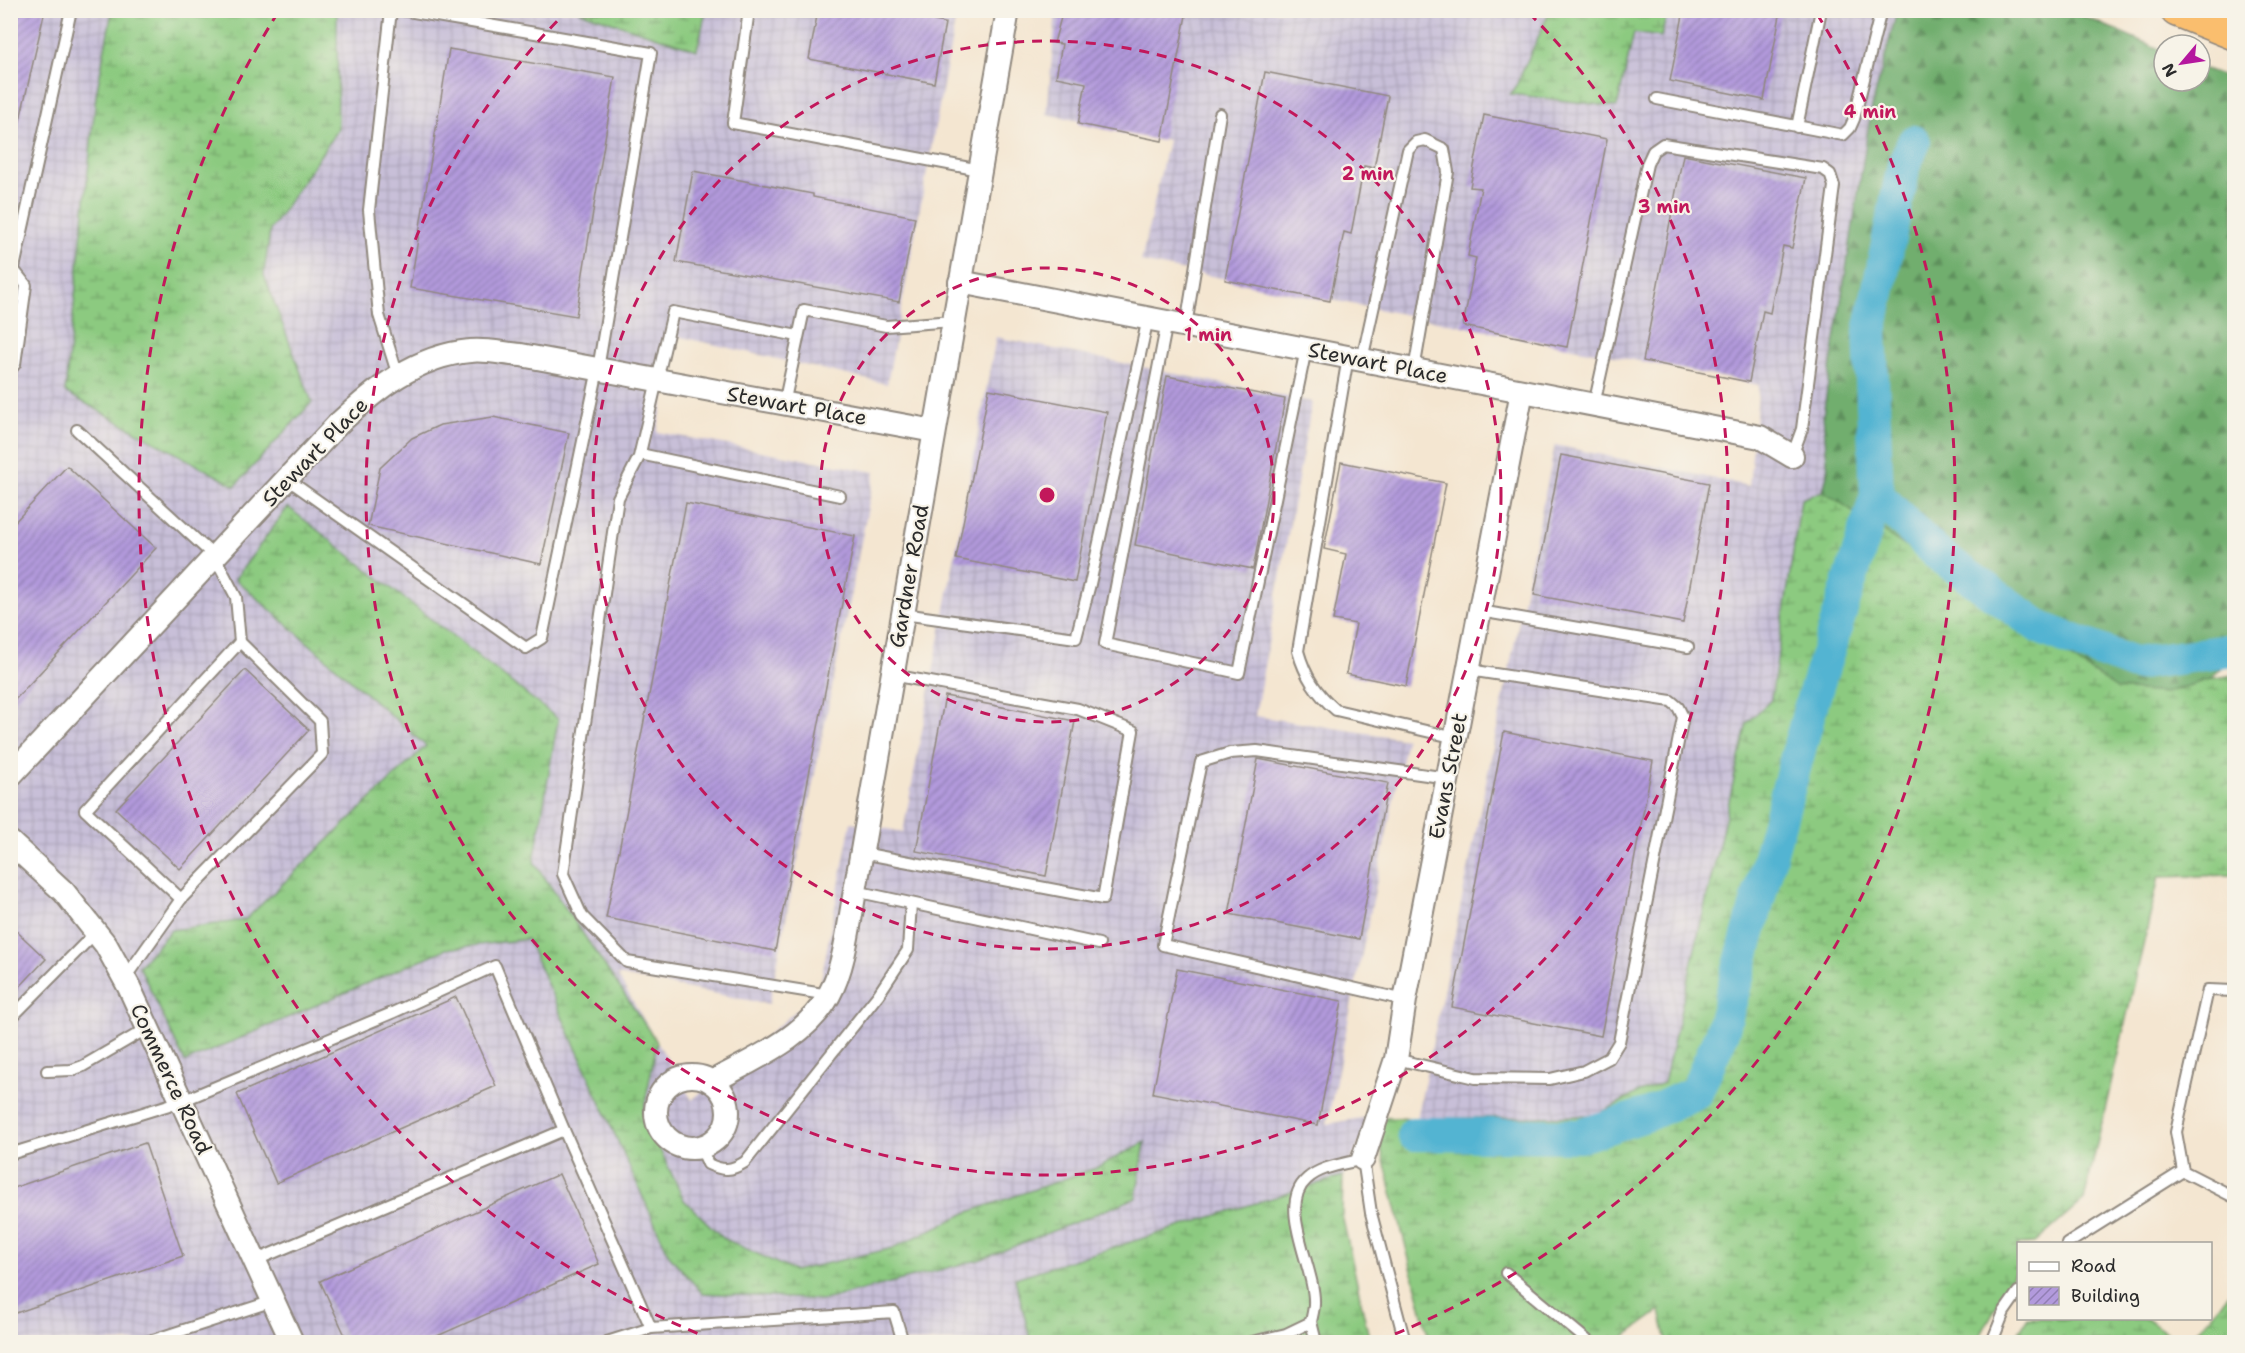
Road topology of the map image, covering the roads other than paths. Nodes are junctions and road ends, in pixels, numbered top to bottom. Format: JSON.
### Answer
{"nodes":[{"id":1,"x":71,"y":10,"type":"edge"},
{"id":2,"x":391,"y":10,"type":"edge"},
{"id":3,"x":402,"y":10,"type":"edge"},
{"id":4,"x":749,"y":10,"type":"edge"},
{"id":5,"x":1008,"y":10,"type":"edge"},
{"id":6,"x":1821,"y":10,"type":"edge"},
{"id":7,"x":1881,"y":10,"type":"edge"},
{"id":8,"x":2177,"y":10,"type":"edge"},
{"id":9,"x":2235,"y":33,"type":"edge"},
{"id":10,"x":1657,"y":99,"type":"dead end"},
{"id":11,"x":1220,"y":114,"type":"dead end"},
{"id":12,"x":1797,"y":127,"type":"junction"},
{"id":13,"x":980,"y":170,"type":"junction"},
{"id":14,"x":12,"y":266,"type":"edge"},
{"id":15,"x":960,"y":282,"type":"junction"},
{"id":16,"x":953,"y":321,"type":"junction"},
{"id":17,"x":1167,"y":322,"type":"junction"},
{"id":18,"x":798,"y":336,"type":"junction"},
{"id":19,"x":1306,"y":349,"type":"junction"},
{"id":20,"x":1355,"y":359,"type":"junction"},
{"id":21,"x":598,"y":369,"type":"junction"},
{"id":22,"x":10,"y":370,"type":"edge"},
{"id":23,"x":1414,"y":370,"type":"junction"},
{"id":24,"x":398,"y":376,"type":"junction"},
{"id":25,"x":656,"y":380,"type":"junction"},
{"id":26,"x":1522,"y":391,"type":"junction"},
{"id":27,"x":784,"y":404,"type":"junction"},
{"id":28,"x":1594,"y":405,"type":"junction"},
{"id":29,"x":77,"y":430,"type":"dead end"},
{"id":30,"x":934,"y":431,"type":"junction"},
{"id":31,"x":640,"y":454,"type":"junction"},
{"id":32,"x":1792,"y":456,"type":"joint"},
{"id":33,"x":287,"y":479,"type":"junction"},
{"id":34,"x":840,"y":496,"type":"dead end"},
{"id":35,"x":215,"y":556,"type":"junction"},
{"id":36,"x":1480,"y":610,"type":"junction"},
{"id":37,"x":903,"y":614,"type":"junction"},
{"id":38,"x":240,"y":642,"type":"junction"},
{"id":39,"x":1688,"y":647,"type":"dead end"},
{"id":40,"x":1469,"y":670,"type":"junction"},
{"id":41,"x":892,"y":675,"type":"junction"},
{"id":42,"x":1456,"y":738,"type":"junction"},
{"id":43,"x":10,"y":776,"type":"edge"},
{"id":44,"x":1448,"y":778,"type":"junction"},
{"id":45,"x":10,"y":842,"type":"edge"},
{"id":46,"x":862,"y":853,"type":"junction"},
{"id":47,"x":855,"y":891,"type":"junction"},
{"id":48,"x":181,"y":899,"type":"junction"},
{"id":49,"x":912,"y":904,"type":"junction"},
{"id":50,"x":96,"y":932,"type":"junction"},
{"id":51,"x":1099,"y":944,"type":"dead end"},
{"id":52,"x":124,"y":978,"type":"junction"},
{"id":53,"x":2235,"y":991,"type":"edge"},
{"id":54,"x":829,"y":995,"type":"junction"},
{"id":55,"x":1405,"y":1000,"type":"junction"},
{"id":56,"x":10,"y":1019,"type":"edge"},
{"id":57,"x":148,"y":1028,"type":"junction"},
{"id":58,"x":1396,"y":1059,"type":"junction"},
{"id":59,"x":47,"y":1071,"type":"dead end"},
{"id":60,"x":712,"y":1082,"type":"junction"},
{"id":61,"x":182,"y":1101,"type":"junction"},
{"id":62,"x":564,"y":1130,"type":"junction"},
{"id":63,"x":701,"y":1148,"type":"junction"},
{"id":64,"x":10,"y":1154,"type":"edge"},
{"id":65,"x":1363,"y":1159,"type":"junction"},
{"id":66,"x":2183,"y":1171,"type":"junction"},
{"id":67,"x":2235,"y":1197,"type":"edge"},
{"id":68,"x":2070,"y":1242,"type":"edge"},
{"id":69,"x":254,"y":1261,"type":"junction"},
{"id":70,"x":1506,"y":1274,"type":"dead end"},
{"id":71,"x":2017,"y":1295,"type":"edge"},
{"id":72,"x":273,"y":1302,"type":"junction"},
{"id":73,"x":1311,"y":1322,"type":"junction"},
{"id":74,"x":651,"y":1328,"type":"junction"},
{"id":75,"x":147,"y":1342,"type":"edge"},
{"id":76,"x":292,"y":1342,"type":"edge"},
{"id":77,"x":607,"y":1342,"type":"edge"},
{"id":78,"x":903,"y":1342,"type":"edge"},
{"id":79,"x":1252,"y":1342,"type":"edge"},
{"id":80,"x":1316,"y":1342,"type":"edge"},
{"id":81,"x":1405,"y":1342,"type":"edge"},
{"id":82,"x":1589,"y":1342,"type":"edge"},
{"id":83,"x":1992,"y":1342,"type":"edge"}],
"edges":[{"from":1,"to":14,"type":"lane"},
{"from":2,"to":24,"type":"lane"},
{"from":3,"to":21,"type":"lane"},
{"from":4,"to":13,"type":"lane"},
{"from":5,"to":13,"type":"street","name":"Gardner Road"},
{"from":6,"to":12,"type":"lane"},
{"from":7,"to":12,"type":"lane"},
{"from":8,"to":9,"type":"highway"},
{"from":10,"to":12,"type":"lane"},
{"from":11,"to":17,"type":"lane"},
{"from":13,"to":15,"type":"street","name":"Gardner Road"},
{"from":14,"to":22,"type":"lane"},
{"from":15,"to":16,"type":"street","name":"Gardner Road"},
{"from":15,"to":17,"type":"street","name":"Stewart Place"},
{"from":16,"to":18,"type":"lane"},
{"from":16,"to":30,"type":"street","name":"Gardner Road"},
{"from":17,"to":19,"type":"street","name":"Stewart Place"},
{"from":17,"to":19,"type":"lane"},
{"from":17,"to":37,"type":"lane"},
{"from":18,"to":25,"type":"lane"},
{"from":18,"to":27,"type":"lane"},
{"from":19,"to":20,"type":"street","name":"Stewart Place"},
{"from":20,"to":23,"type":"street","name":"Stewart Place"},
{"from":20,"to":23,"type":"lane"},
{"from":20,"to":42,"type":"lane"},
{"from":21,"to":24,"type":"street","name":"Stewart Place"},
{"from":21,"to":25,"type":"street","name":"Stewart Place"},
{"from":21,"to":33,"type":"lane"},
{"from":23,"to":26,"type":"street","name":"Stewart Place"},
{"from":24,"to":33,"type":"street","name":"Stewart Place"},
{"from":25,"to":27,"type":"street","name":"Stewart Place"},
{"from":25,"to":31,"type":"lane"},
{"from":26,"to":28,"type":"street","name":"Stewart Place"},
{"from":26,"to":36,"type":"street","name":"Evans Street"},
{"from":27,"to":30,"type":"street","name":"Stewart Place"},
{"from":28,"to":32,"type":"street","name":"Stewart Place"},
{"from":28,"to":32,"type":"lane"},
{"from":29,"to":35,"type":"lane"},
{"from":30,"to":37,"type":"street","name":"Gardner Road"},
{"from":31,"to":34,"type":"lane"},
{"from":31,"to":54,"type":"lane"},
{"from":33,"to":35,"type":"street","name":"Stewart Place"},
{"from":35,"to":38,"type":"lane"},
{"from":35,"to":43,"type":"street","name":"Stewart Place"},
{"from":36,"to":39,"type":"lane"},
{"from":36,"to":40,"type":"street","name":"Evans Street"},
{"from":37,"to":41,"type":"street","name":"Gardner Road"},
{"from":38,"to":48,"type":"lane"},
{"from":38,"to":48,"type":"lane"},
{"from":40,"to":42,"type":"street","name":"Evans Street"},
{"from":40,"to":58,"type":"lane"},
{"from":41,"to":46,"type":"street","name":"Gardner Road"},
{"from":41,"to":46,"type":"lane"},
{"from":42,"to":44,"type":"street","name":"Evans Street"},
{"from":44,"to":55,"type":"street","name":"Evans Street"},
{"from":44,"to":55,"type":"lane"},
{"from":45,"to":50,"type":"street","name":"Commerce Road"},
{"from":46,"to":47,"type":"street","name":"Gardner Road"},
{"from":47,"to":49,"type":"lane"},
{"from":47,"to":54,"type":"street","name":"Gardner Road"},
{"from":48,"to":52,"type":"lane"},
{"from":49,"to":51,"type":"lane"},
{"from":49,"to":63,"type":"lane"},
{"from":50,"to":52,"type":"street","name":"Commerce Road"},
{"from":50,"to":56,"type":"lane"},
{"from":52,"to":57,"type":"street","name":"Commerce Road"},
{"from":53,"to":66,"type":"lane"},
{"from":54,"to":60,"type":"street","name":"Gardner Road"},
{"from":55,"to":58,"type":"street","name":"Evans Street"},
{"from":57,"to":59,"type":"lane"},
{"from":57,"to":61,"type":"street","name":"Commerce Road"},
{"from":58,"to":65,"type":"street","name":"Evans Street"},
{"from":60,"to":63,"type":"street"},
{"from":60,"to":63,"type":"street"},
{"from":61,"to":62,"type":"lane"},
{"from":61,"to":64,"type":"lane"},
{"from":61,"to":69,"type":"street","name":"Commerce Road"},
{"from":62,"to":69,"type":"lane"},
{"from":62,"to":74,"type":"lane"},
{"from":65,"to":73,"type":"lane"},
{"from":65,"to":81,"type":"lane"},
{"from":66,"to":67,"type":"lane"},
{"from":66,"to":68,"type":"lane"},
{"from":69,"to":72,"type":"street","name":"Commerce Road"},
{"from":70,"to":82,"type":"lane"},
{"from":71,"to":83,"type":"lane"},
{"from":72,"to":75,"type":"lane"},
{"from":72,"to":76,"type":"street","name":"Commerce Road"},
{"from":73,"to":79,"type":"lane"},
{"from":73,"to":80,"type":"lane"},
{"from":74,"to":77,"type":"lane"},
{"from":74,"to":78,"type":"lane"}]}
